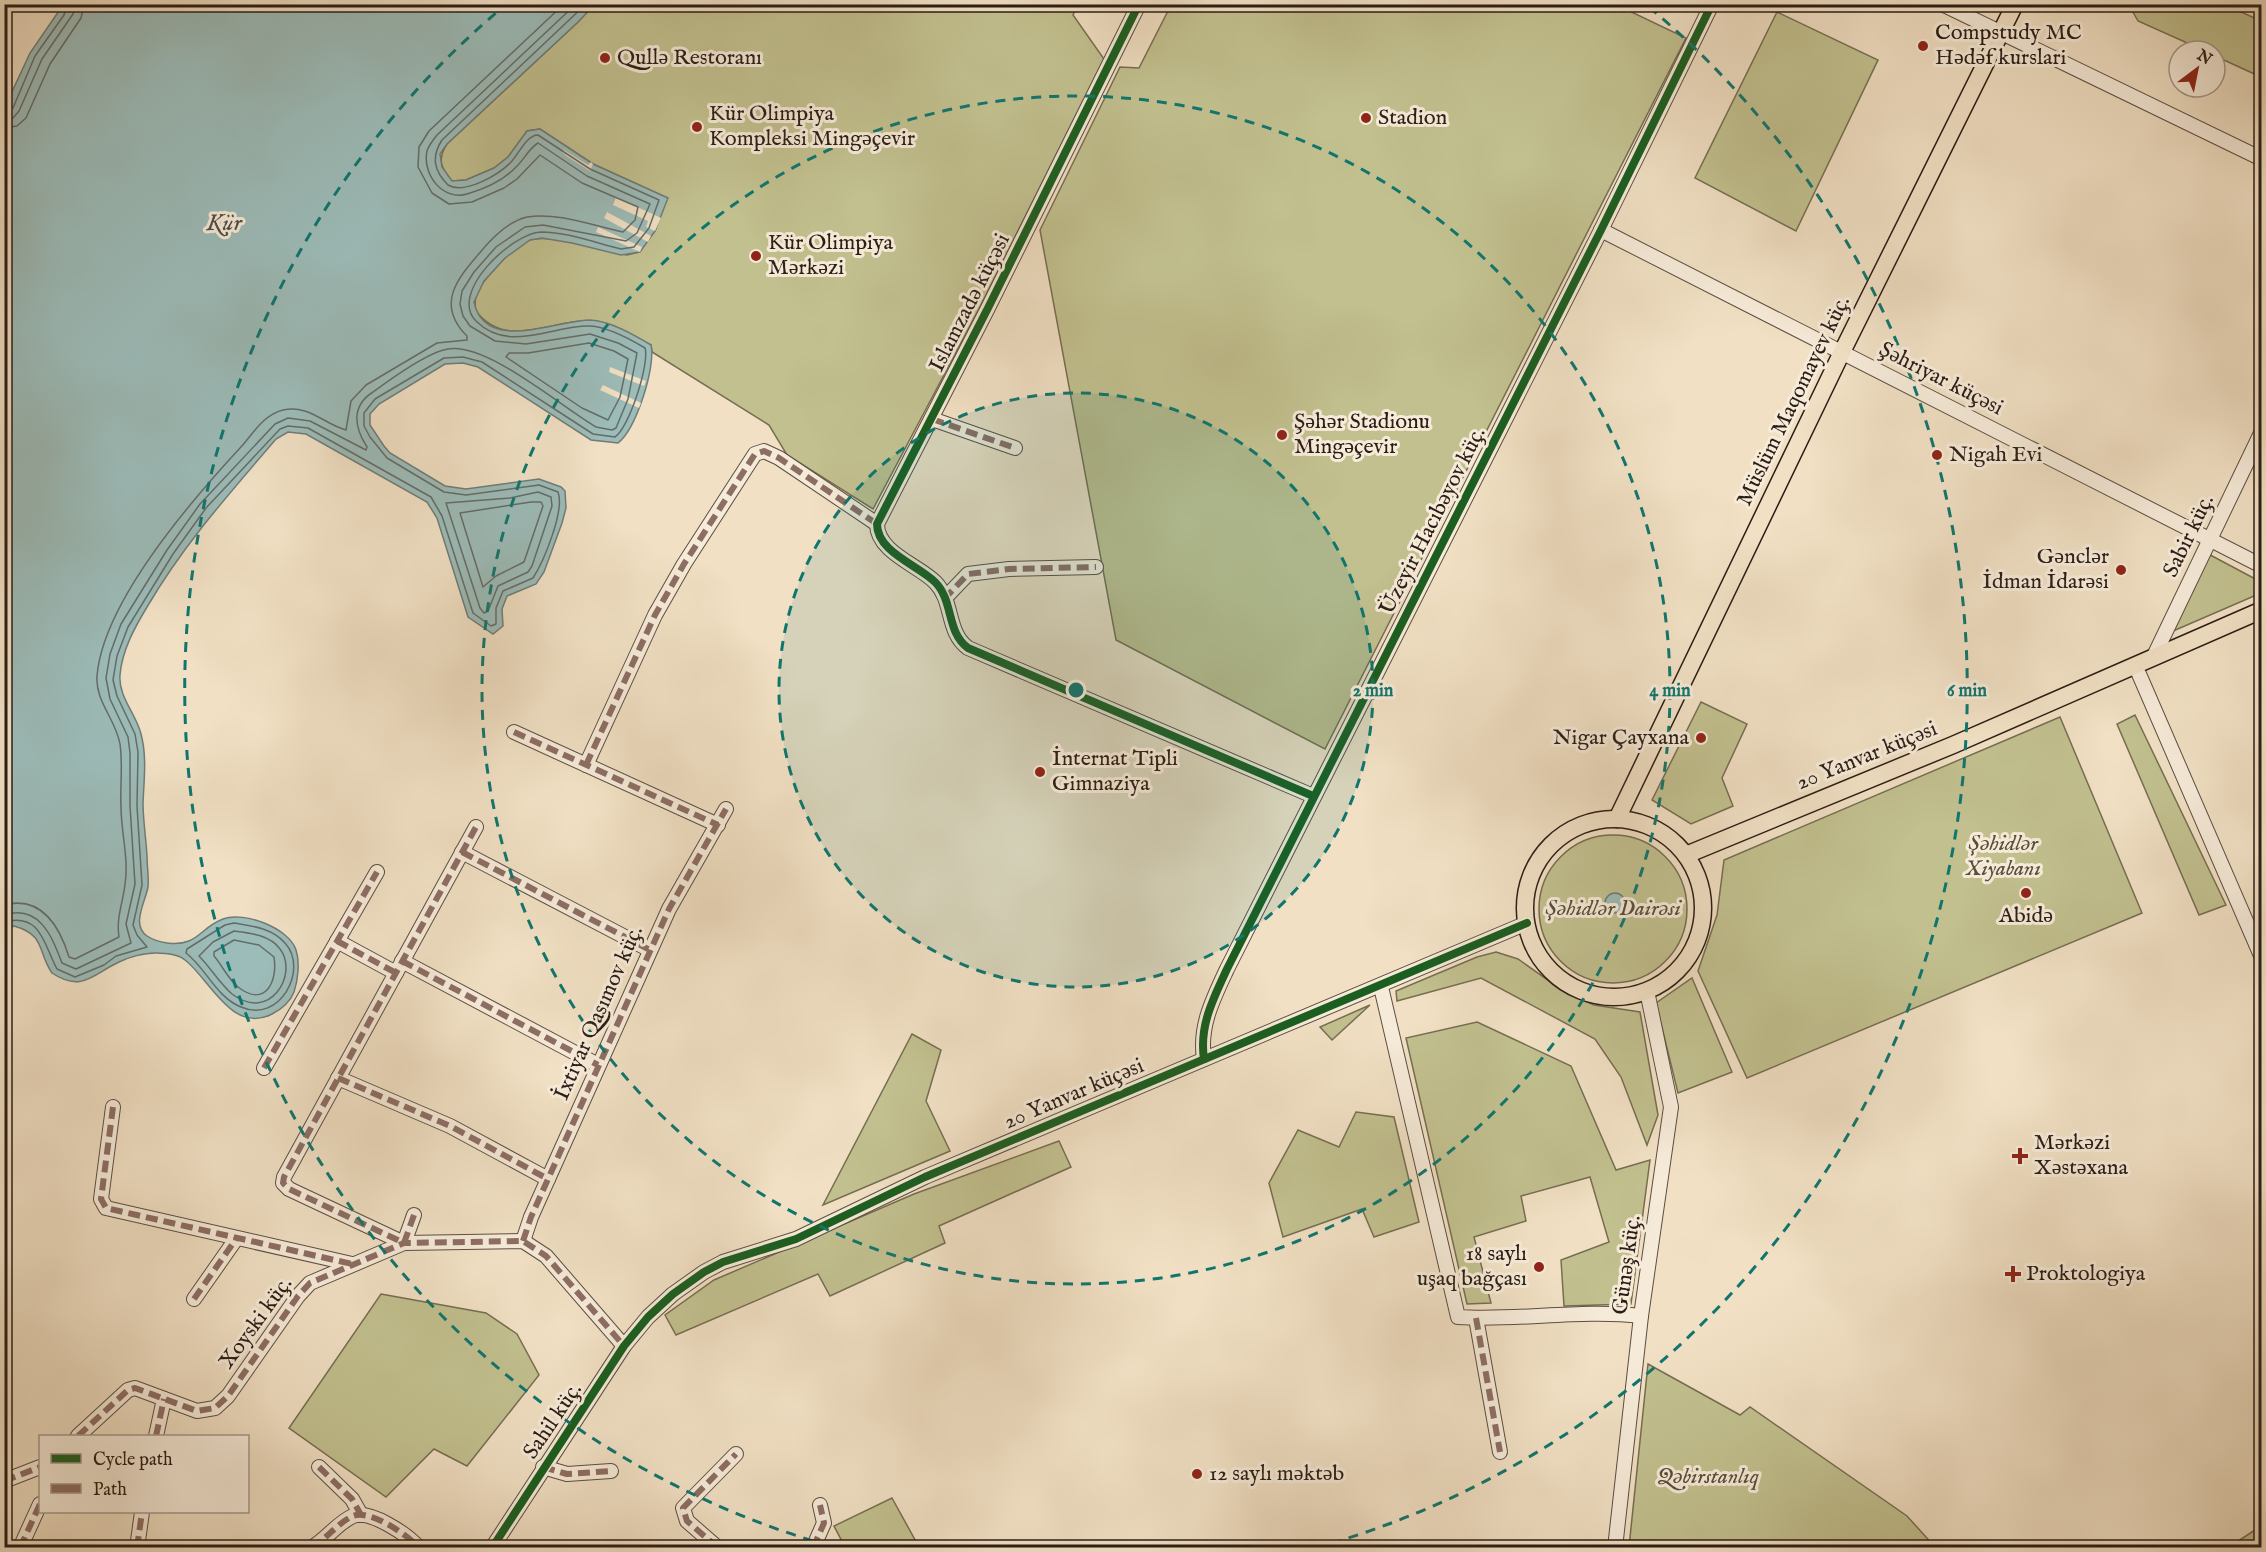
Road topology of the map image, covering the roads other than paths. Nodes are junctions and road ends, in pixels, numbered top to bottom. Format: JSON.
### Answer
{"nodes":[{"id":1,"x":1139,"y":4,"type":"edge"},
{"id":2,"x":1713,"y":4,"type":"edge"},
{"id":3,"x":1942,"y":4,"type":"edge"},
{"id":4,"x":2015,"y":4,"type":"edge"},
{"id":5,"x":2001,"y":33,"type":"junction"},
{"id":6,"x":2262,"y":159,"type":"edge"},
{"id":7,"x":1601,"y":230,"type":"junction"},
{"id":8,"x":1842,"y":352,"type":"junction"},
{"id":9,"x":932,"y":418,"type":"junction"},
{"id":10,"x":2262,"y":431,"type":"edge"},
{"id":11,"x":1015,"y":447,"type":"dead end"},
{"id":12,"x":877,"y":524,"type":"junction"},
{"id":13,"x":2211,"y":539,"type":"junction"},
{"id":14,"x":2262,"y":566,"type":"edge"},
{"id":15,"x":1096,"y":567,"type":"dead end"},
{"id":16,"x":946,"y":597,"type":"junction"},
{"id":17,"x":2262,"y":610,"type":"edge"},
{"id":18,"x":2153,"y":658,"type":"junction"},
{"id":19,"x":2139,"y":674,"type":"dead end"},
{"id":20,"x":514,"y":732,"type":"dead end"},
{"id":21,"x":586,"y":765,"type":"junction"},
{"id":22,"x":1313,"y":796,"type":"junction"},
{"id":23,"x":726,"y":809,"type":"dead end"},
{"id":24,"x":1617,"y":819,"type":"junction"},
{"id":25,"x":718,"y":825,"type":"junction"},
{"id":26,"x":476,"y":827,"type":"dead end"},
{"id":27,"x":462,"y":852,"type":"junction"},
{"id":28,"x":1686,"y":855,"type":"junction"},
{"id":29,"x":377,"y":872,"type":"dead end"},
{"id":30,"x":1527,"y":923,"type":"junction"},
{"id":31,"x":338,"y":940,"type":"junction"},
{"id":32,"x":650,"y":951,"type":"junction"},
{"id":33,"x":2262,"y":958,"type":"edge"},
{"id":34,"x":399,"y":967,"type":"junction"},
{"id":35,"x":1381,"y":987,"type":"junction"},
{"id":36,"x":1647,"y":991,"type":"junction"},
{"id":37,"x":1204,"y":1059,"type":"junction"},
{"id":38,"x":598,"y":1065,"type":"junction"},
{"id":39,"x":264,"y":1068,"type":"dead end"},
{"id":40,"x":338,"y":1078,"type":"junction"},
{"id":41,"x":112,"y":1107,"type":"dead end"},
{"id":42,"x":548,"y":1179,"type":"junction"},
{"id":43,"x":414,"y":1215,"type":"dead end"},
{"id":44,"x":236,"y":1239,"type":"junction"},
{"id":45,"x":523,"y":1241,"type":"junction"},
{"id":46,"x":404,"y":1243,"type":"junction"},
{"id":47,"x":352,"y":1264,"type":"junction"},
{"id":48,"x":194,"y":1299,"type":"dead end"},
{"id":49,"x":1641,"y":1316,"type":"junction"},
{"id":50,"x":648,"y":1317,"type":"joint"},
{"id":51,"x":1476,"y":1318,"type":"junction"},
{"id":52,"x":624,"y":1346,"type":"junction"},
{"id":53,"x":164,"y":1399,"type":"junction"},
{"id":54,"x":80,"y":1435,"type":"edge"},
{"id":55,"x":156,"y":1435,"type":"edge"},
{"id":56,"x":1500,"y":1452,"type":"dead end"},
{"id":57,"x":736,"y":1454,"type":"dead end"},
{"id":58,"x":39,"y":1467,"type":"edge"},
{"id":59,"x":319,"y":1467,"type":"dead end"},
{"id":60,"x":543,"y":1467,"type":"junction"},
{"id":61,"x":611,"y":1471,"type":"dead end"},
{"id":62,"x":4,"y":1481,"type":"edge"},
{"id":63,"x":820,"y":1505,"type":"dead end"},
{"id":64,"x":39,"y":1506,"type":"edge"},
{"id":65,"x":142,"y":1513,"type":"edge"},
{"id":66,"x":361,"y":1515,"type":"junction"},
{"id":67,"x":20,"y":1548,"type":"edge"},
{"id":68,"x":137,"y":1548,"type":"edge"},
{"id":69,"x":311,"y":1548,"type":"edge"},
{"id":70,"x":419,"y":1548,"type":"edge"},
{"id":71,"x":492,"y":1548,"type":"edge"},
{"id":72,"x":717,"y":1548,"type":"edge"},
{"id":73,"x":813,"y":1548,"type":"edge"},
{"id":74,"x":1615,"y":1548,"type":"edge"}],
"edges":[{"from":1,"to":9,"type":"street","name":"Islamzadə küçəsi"},
{"from":2,"to":7,"type":"street","name":"Üzeyir Hacıbəyov küç."},
{"from":3,"to":5,"type":"street"},
{"from":4,"to":5,"type":"main road","name":"Müslüm Maqomayev küç."},
{"from":5,"to":6,"type":"street"},
{"from":5,"to":8,"type":"main road","name":"Müslüm Maqomayev küç."},
{"from":7,"to":8,"type":"street","name":"Şəhriyar küçəsi"},
{"from":7,"to":22,"type":"street","name":"Üzeyir Hacıbəyov küç."},
{"from":8,"to":13,"type":"street","name":"Şəhriyar küçəsi"},
{"from":8,"to":24,"type":"main road","name":"Müslüm Maqomayev küç."},
{"from":9,"to":11,"type":"street"},
{"from":9,"to":12,"type":"street","name":"Islamzadə küçəsi"},
{"from":10,"to":13,"type":"street","name":"Sabir küç."},
{"from":12,"to":16,"type":"street"},
{"from":12,"to":21,"type":"street"},
{"from":13,"to":14,"type":"street","name":"Şəhriyar küçəsi"},
{"from":13,"to":18,"type":"street","name":"Sabir küç."},
{"from":15,"to":16,"type":"street"},
{"from":16,"to":22,"type":"street"},
{"from":17,"to":18,"type":"main road","name":"20 Yanvar küçəsi"},
{"from":18,"to":28,"type":"main road","name":"20 Yanvar küçəsi"},
{"from":19,"to":33,"type":"street"},
{"from":20,"to":21,"type":"street"},
{"from":21,"to":25,"type":"street"},
{"from":22,"to":37,"type":"street","name":"Üzeyir Hacıbəyov küç."},
{"from":23,"to":25,"type":"street","name":"İxtiyar Qasımov küç."},
{"from":24,"to":28,"type":"main road"},
{"from":24,"to":30,"type":"main road"},
{"from":25,"to":32,"type":"street","name":"İxtiyar Qasımov küç."},
{"from":26,"to":27,"type":"street"},
{"from":27,"to":32,"type":"street"},
{"from":27,"to":34,"type":"street"},
{"from":28,"to":36,"type":"main road"},
{"from":29,"to":31,"type":"street"},
{"from":30,"to":35,"type":"street","name":"20 Yanvar küçəsi"},
{"from":30,"to":36,"type":"main road"},
{"from":31,"to":34,"type":"street"},
{"from":31,"to":39,"type":"street"},
{"from":32,"to":38,"type":"street","name":"İxtiyar Qasımov küç."},
{"from":34,"to":38,"type":"street"},
{"from":34,"to":40,"type":"street"},
{"from":35,"to":37,"type":"street","name":"20 Yanvar küçəsi"},
{"from":35,"to":51,"type":"street"},
{"from":36,"to":49,"type":"street","name":"Günəş küç."},
{"from":37,"to":50,"type":"street","name":"20 Yanvar küçəsi"},
{"from":38,"to":42,"type":"street","name":"İxtiyar Qasımov küç."},
{"from":40,"to":42,"type":"street"},
{"from":40,"to":46,"type":"street"},
{"from":41,"to":44,"type":"street"},
{"from":42,"to":45,"type":"street","name":"İxtiyar Qasımov küç."},
{"from":43,"to":46,"type":"street"},
{"from":44,"to":47,"type":"street"},
{"from":44,"to":48,"type":"street"},
{"from":45,"to":46,"type":"street","name":"Xoyski küç."},
{"from":45,"to":52,"type":"street"},
{"from":46,"to":47,"type":"street","name":"Xoyski küç."},
{"from":47,"to":53,"type":"street","name":"Xoyski küç."},
{"from":49,"to":51,"type":"street"},
{"from":49,"to":74,"type":"street","name":"Günəş küç."},
{"from":50,"to":52,"type":"street","name":"Sahil küç."},
{"from":51,"to":56,"type":"street"},
{"from":52,"to":60,"type":"street","name":"Sahil küç."},
{"from":53,"to":54,"type":"street","name":"Xoyski küç."},
{"from":53,"to":55,"type":"street"},
{"from":57,"to":72,"type":"street"},
{"from":58,"to":62,"type":"street"},
{"from":59,"to":66,"type":"street"},
{"from":60,"to":61,"type":"street"},
{"from":60,"to":71,"type":"street","name":"Sahil küç."},
{"from":63,"to":73,"type":"street"},
{"from":64,"to":67,"type":"street"},
{"from":65,"to":68,"type":"street"},
{"from":66,"to":69,"type":"street"},
{"from":66,"to":70,"type":"street"}]}
